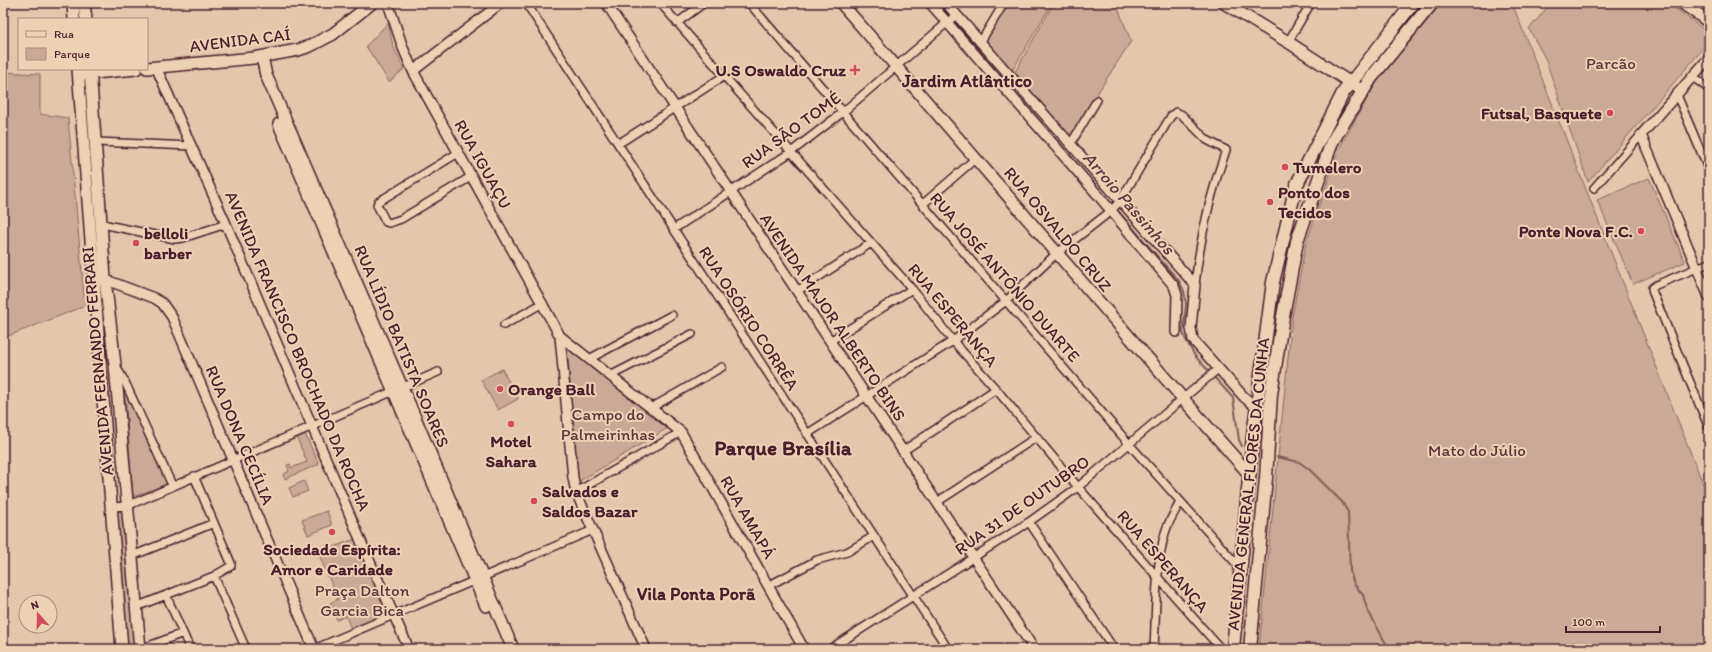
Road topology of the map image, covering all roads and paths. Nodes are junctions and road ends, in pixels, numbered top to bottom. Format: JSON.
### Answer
{"nodes":[{"id":1,"x":73,"y":3,"type":"edge"},
{"id":2,"x":84,"y":3,"type":"edge"},
{"id":3,"x":372,"y":3,"type":"edge"},
{"id":4,"x":388,"y":3,"type":"edge"},
{"id":5,"x":500,"y":3,"type":"edge"},
{"id":6,"x":526,"y":3,"type":"edge"},
{"id":7,"x":606,"y":3,"type":"edge"},
{"id":8,"x":660,"y":3,"type":"edge"},
{"id":9,"x":704,"y":3,"type":"edge"},
{"id":10,"x":749,"y":3,"type":"edge"},
{"id":11,"x":841,"y":3,"type":"edge"},
{"id":12,"x":930,"y":3,"type":"edge"},
{"id":13,"x":946,"y":3,"type":"edge"},
{"id":14,"x":1004,"y":3,"type":"edge"},
{"id":15,"x":1311,"y":3,"type":"edge"},
{"id":16,"x":1413,"y":3,"type":"edge"},
{"id":17,"x":1432,"y":3,"type":"edge"},
{"id":18,"x":1682,"y":3,"type":"edge"},
{"id":19,"x":1228,"y":4,"type":"edge"},
{"id":20,"x":74,"y":18,"type":"edge"},
{"id":21,"x":86,"y":18,"type":"edge"},
{"id":22,"x":952,"y":19,"type":"junction"},
{"id":23,"x":1709,"y":22,"type":"edge"},
{"id":24,"x":677,"y":23,"type":"junction"},
{"id":25,"x":1288,"y":42,"type":"junction"},
{"id":26,"x":980,"y":43,"type":"junction"},
{"id":27,"x":258,"y":57,"type":"junction"},
{"id":28,"x":1709,"y":58,"type":"edge"},
{"id":29,"x":896,"y":66,"type":"junction"},
{"id":30,"x":152,"y":68,"type":"edge"},
{"id":31,"x":113,"y":70,"type":"edge"},
{"id":32,"x":78,"y":71,"type":"edge"},
{"id":33,"x":90,"y":71,"type":"edge"},
{"id":34,"x":413,"y":71,"type":"junction"},
{"id":35,"x":724,"y":76,"type":"junction"},
{"id":36,"x":1693,"y":77,"type":"junction"},
{"id":37,"x":1351,"y":83,"type":"junction"},
{"id":38,"x":1709,"y":89,"type":"edge"},
{"id":39,"x":1363,"y":91,"type":"junction"},
{"id":40,"x":1677,"y":95,"type":"junction"},
{"id":41,"x":1097,"y":100,"type":"dead end"},
{"id":42,"x":675,"y":107,"type":"junction"},
{"id":43,"x":843,"y":112,"type":"junction"},
{"id":44,"x":1641,"y":135,"type":"junction"},
{"id":45,"x":96,"y":142,"type":"junction"},
{"id":46,"x":618,"y":144,"type":"junction"},
{"id":47,"x":1070,"y":145,"type":"junction"},
{"id":48,"x":192,"y":146,"type":"junction"},
{"id":49,"x":458,"y":152,"type":"junction"},
{"id":50,"x":791,"y":152,"type":"junction"},
{"id":51,"x":976,"y":158,"type":"junction"},
{"id":52,"x":1709,"y":171,"type":"edge"},
{"id":53,"x":472,"y":176,"type":"junction"},
{"id":54,"x":1594,"y":188,"type":"dead end"},
{"id":55,"x":731,"y":191,"type":"junction"},
{"id":56,"x":1119,"y":201,"type":"junction"},
{"id":57,"x":923,"y":204,"type":"junction"},
{"id":58,"x":1111,"y":210,"type":"junction"},
{"id":59,"x":102,"y":224,"type":"junction"},
{"id":60,"x":226,"y":224,"type":"junction"},
{"id":61,"x":674,"y":230,"type":"junction"},
{"id":62,"x":871,"y":243,"type":"junction"},
{"id":63,"x":1056,"y":254,"type":"junction"},
{"id":64,"x":1709,"y":263,"type":"edge"},
{"id":65,"x":1697,"y":268,"type":"junction"},
{"id":66,"x":94,"y":276,"type":"junction"},
{"id":67,"x":106,"y":279,"type":"junction"},
{"id":68,"x":912,"y":289,"type":"junction"},
{"id":69,"x":797,"y":292,"type":"junction"},
{"id":70,"x":1187,"y":292,"type":"junction"},
{"id":71,"x":1709,"y":297,"type":"edge"},
{"id":72,"x":1006,"y":301,"type":"junction"},
{"id":73,"x":543,"y":303,"type":"junction"},
{"id":74,"x":672,"y":315,"type":"dead end"},
{"id":75,"x":504,"y":325,"type":"dead end"},
{"id":76,"x":1176,"y":332,"type":"dead end"},
{"id":77,"x":692,"y":334,"type":"dead end"},
{"id":78,"x":560,"y":336,"type":"junction"},
{"id":79,"x":830,"y":341,"type":"junction"},
{"id":80,"x":953,"y":341,"type":"junction"},
{"id":81,"x":589,"y":359,"type":"junction"},
{"id":82,"x":115,"y":365,"type":"junction"},
{"id":83,"x":722,"y":367,"type":"dead end"},
{"id":84,"x":1216,"y":371,"type":"junction"},
{"id":85,"x":438,"y":372,"type":"dead end"},
{"id":86,"x":610,"y":376,"type":"junction"},
{"id":87,"x":398,"y":389,"type":"junction"},
{"id":88,"x":996,"y":389,"type":"junction"},
{"id":89,"x":1271,"y":394,"type":"junction"},
{"id":90,"x":866,"y":396,"type":"junction"},
{"id":91,"x":1182,"y":399,"type":"junction"},
{"id":92,"x":651,"y":408,"type":"junction"},
{"id":93,"x":1257,"y":408,"type":"junction"},
{"id":94,"x":312,"y":426,"type":"junction"},
{"id":95,"x":1709,"y":428,"type":"edge"},
{"id":96,"x":681,"y":432,"type":"junction"},
{"id":97,"x":807,"y":434,"type":"junction"},
{"id":98,"x":1037,"y":437,"type":"junction"},
{"id":99,"x":1130,"y":445,"type":"junction"},
{"id":100,"x":903,"y":451,"type":"junction"},
{"id":101,"x":233,"y":460,"type":"junction"},
{"id":102,"x":194,"y":476,"type":"junction"},
{"id":103,"x":1250,"y":476,"type":"junction"},
{"id":104,"x":1266,"y":478,"type":"junction"},
{"id":105,"x":172,"y":486,"type":"junction"},
{"id":106,"x":1078,"y":487,"type":"junction"},
{"id":107,"x":576,"y":492,"type":"junction"},
{"id":108,"x":937,"y":502,"type":"junction"},
{"id":109,"x":1180,"y":502,"type":"junction"},
{"id":110,"x":127,"y":506,"type":"junction"},
{"id":111,"x":112,"y":507,"type":"junction"},
{"id":112,"x":1029,"y":522,"type":"junction"},
{"id":113,"x":214,"y":523,"type":"junction"},
{"id":114,"x":593,"y":530,"type":"junction"},
{"id":115,"x":874,"y":536,"type":"junction"},
{"id":116,"x":132,"y":556,"type":"junction"},
{"id":117,"x":973,"y":558,"type":"junction"},
{"id":118,"x":1241,"y":569,"type":"junction"},
{"id":119,"x":214,"y":576,"type":"junction"},
{"id":120,"x":1158,"y":578,"type":"junction"},
{"id":121,"x":479,"y":579,"type":"junction"},
{"id":122,"x":768,"y":586,"type":"junction"},
{"id":123,"x":166,"y":595,"type":"junction"},
{"id":124,"x":913,"y":596,"type":"junction"},
{"id":125,"x":136,"y":607,"type":"junction"},
{"id":126,"x":394,"y":615,"type":"junction"},
{"id":127,"x":498,"y":623,"type":"junction"},
{"id":128,"x":183,"y":633,"type":"junction"},
{"id":129,"x":122,"y":649,"type":"edge"},
{"id":130,"x":140,"y":649,"type":"edge"},
{"id":131,"x":190,"y":649,"type":"edge"},
{"id":132,"x":246,"y":649,"type":"edge"},
{"id":133,"x":314,"y":649,"type":"edge"},
{"id":134,"x":409,"y":649,"type":"edge"},
{"id":135,"x":505,"y":649,"type":"edge"},
{"id":136,"x":513,"y":649,"type":"edge"},
{"id":137,"x":646,"y":649,"type":"edge"},
{"id":138,"x":804,"y":649,"type":"edge"},
{"id":139,"x":830,"y":649,"type":"edge"},
{"id":140,"x":948,"y":649,"type":"edge"},
{"id":141,"x":1034,"y":649,"type":"edge"},
{"id":142,"x":1114,"y":649,"type":"edge"},
{"id":143,"x":1154,"y":649,"type":"edge"},
{"id":144,"x":1221,"y":649,"type":"edge"},
{"id":145,"x":1233,"y":649,"type":"edge"},
{"id":146,"x":1250,"y":649,"type":"edge"}],
"edges":[{"from":1,"to":20,"type":"main road"},
{"from":2,"to":21,"type":"main road"},
{"from":3,"to":27,"type":"main road","name":"AVENIDA CAÍ"},
{"from":4,"to":34,"type":"street","name":"RUA IGUAÇU"},
{"from":5,"to":34,"type":"street"},
{"from":6,"to":46,"type":"street","name":"RUA OSÓRIO CORRÊA"},
{"from":7,"to":42,"type":"street","name":"AVENIDA MAJOR ALBERTO BINS"},
{"from":8,"to":24,"type":"street","name":"RUA ESPERANÇA"},
{"from":9,"to":24,"type":"street"},
{"from":10,"to":43,"type":"street","name":"RUA JOSÉ ANTÔNIO DUARTE"},
{"from":11,"to":29,"type":"main road","name":"RUA OSVALDO CRUZ"},
{"from":12,"to":22,"type":"street"},
{"from":13,"to":22,"type":"street"},
{"from":14,"to":26,"type":"street"},
{"from":15,"to":25,"type":"street"},
{"from":16,"to":37,"type":"main road","name":"AVENIDA GENERAL FLORES DA CUNHA"},
{"from":17,"to":39,"type":"main road","name":"AVENIDA GENERAL FLORES DA CUNHA"},
{"from":18,"to":23,"type":"main road"},
{"from":19,"to":25,"type":"main road"},
{"from":22,"to":26,"type":"street"},
{"from":22,"to":29,"type":"street","name":"RUA SÃO TOMÉ"},
{"from":22,"to":58,"type":"street"},
{"from":24,"to":35,"type":"street","name":"RUA ESPERANÇA"},
{"from":25,"to":37,"type":"main road"},
{"from":26,"to":47,"type":"street"},
{"from":27,"to":30,"type":"main road","name":"AVENIDA CAÍ"},
{"from":27,"to":87,"type":"main road","name":"RUA LÍDIO BATISTA SOARES"},
{"from":28,"to":36,"type":"street"},
{"from":29,"to":43,"type":"street","name":"RUA SÃO TOMÉ"},
{"from":29,"to":51,"type":"main road","name":"RUA OSVALDO CRUZ"},
{"from":30,"to":48,"type":"street","name":"AVENIDA FRANCISCO BROCHADO DA ROCHA"},
{"from":31,"to":33,"type":"main road"},
{"from":32,"to":33,"type":"main road"},
{"from":32,"to":66,"type":"main road","name":"AVENIDA FERNANDO FERRARI"},
{"from":33,"to":45,"type":"main road","name":"AVENIDA FERNANDO FERRARI"},
{"from":34,"to":49,"type":"street","name":"RUA IGUAÇU"},
{"from":35,"to":42,"type":"street"},
{"from":35,"to":50,"type":"street","name":"RUA ESPERANÇA"},
{"from":36,"to":38,"type":"street"},
{"from":36,"to":40,"type":"street"},
{"from":37,"to":39,"type":"main road"},
{"from":37,"to":93,"type":"main road","name":"AVENIDA GENERAL FLORES DA CUNHA"},
{"from":39,"to":89,"type":"main road","name":"AVENIDA GENERAL FLORES DA CUNHA"},
{"from":40,"to":44,"type":"street"},
{"from":40,"to":52,"type":"street"},
{"from":41,"to":47,"type":"street"},
{"from":42,"to":46,"type":"street"},
{"from":42,"to":55,"type":"street","name":"AVENIDA MAJOR ALBERTO BINS"},
{"from":43,"to":50,"type":"street","name":"RUA SÃO TOMÉ"},
{"from":43,"to":57,"type":"street","name":"RUA JOSÉ ANTÔNIO DUARTE"},
{"from":44,"to":54,"type":"street"},
{"from":44,"to":65,"type":"street"},
{"from":45,"to":48,"type":"street"},
{"from":45,"to":59,"type":"main road","name":"AVENIDA FERNANDO FERRARI"},
{"from":46,"to":61,"type":"street","name":"RUA OSÓRIO CORRÊA"},
{"from":47,"to":56,"type":"street"},
{"from":48,"to":60,"type":"street","name":"AVENIDA FRANCISCO BROCHADO DA ROCHA"},
{"from":49,"to":53,"type":"street","name":"RUA IGUAÇU"},
{"from":49,"to":53,"type":"street"},
{"from":50,"to":55,"type":"street","name":"RUA SÃO TOMÉ"},
{"from":50,"to":62,"type":"street","name":"RUA ESPERANÇA"},
{"from":51,"to":57,"type":"street"},
{"from":51,"to":63,"type":"main road","name":"RUA OSVALDO CRUZ"},
{"from":53,"to":73,"type":"street","name":"RUA IGUAÇU"},
{"from":55,"to":61,"type":"street","name":"RUA SÃO TOMÉ"},
{"from":55,"to":69,"type":"street","name":"AVENIDA MAJOR ALBERTO BINS"},
{"from":56,"to":58,"type":"street"},
{"from":56,"to":70,"type":"street"},
{"from":56,"to":70,"type":"street"},
{"from":57,"to":72,"type":"street","name":"RUA JOSÉ ANTÔNIO DUARTE"},
{"from":58,"to":63,"type":"street"},
{"from":58,"to":70,"type":"street"},
{"from":59,"to":60,"type":"street"},
{"from":59,"to":67,"type":"main road","name":"AVENIDA FERNANDO FERRARI"},
{"from":60,"to":94,"type":"street","name":"AVENIDA FRANCISCO BROCHADO DA ROCHA"},
{"from":61,"to":97,"type":"street","name":"RUA OSÓRIO CORRÊA"},
{"from":62,"to":68,"type":"street","name":"RUA ESPERANÇA"},
{"from":62,"to":69,"type":"street"},
{"from":63,"to":72,"type":"street"},
{"from":63,"to":91,"type":"main road","name":"RUA OSVALDO CRUZ"},
{"from":64,"to":65,"type":"street"},
{"from":65,"to":71,"type":"street"},
{"from":65,"to":95,"type":"street"},
{"from":66,"to":67,"type":"street","name":"RUA DONA CECÍLIA"},
{"from":66,"to":111,"type":"main road","name":"AVENIDA FERNANDO FERRARI"},
{"from":67,"to":82,"type":"main road","name":"AVENIDA FERNANDO FERRARI"},
{"from":67,"to":101,"type":"street","name":"RUA DONA CECÍLIA"},
{"from":68,"to":79,"type":"street"},
{"from":68,"to":80,"type":"street","name":"RUA ESPERANÇA"},
{"from":69,"to":79,"type":"street","name":"AVENIDA MAJOR ALBERTO BINS"},
{"from":70,"to":76,"type":"street"},
{"from":70,"to":84,"type":"street"},
{"from":72,"to":80,"type":"street"},
{"from":72,"to":99,"type":"street","name":"RUA JOSÉ ANTÔNIO DUARTE"},
{"from":73,"to":75,"type":"street"},
{"from":73,"to":78,"type":"street","name":"RUA IGUAÇU"},
{"from":74,"to":81,"type":"street"},
{"from":77,"to":86,"type":"street"},
{"from":78,"to":81,"type":"street","name":"RUA AMAPÁ"},
{"from":78,"to":107,"type":"street"},
{"from":79,"to":90,"type":"street","name":"AVENIDA MAJOR ALBERTO BINS"},
{"from":80,"to":88,"type":"street","name":"RUA ESPERANÇA"},
{"from":80,"to":90,"type":"street"},
{"from":81,"to":86,"type":"street","name":"RUA AMAPÁ"},
{"from":82,"to":105,"type":"street"},
{"from":82,"to":110,"type":"main road","name":"AVENIDA FERNANDO FERRARI"},
{"from":83,"to":92,"type":"street"},
{"from":84,"to":91,"type":"street","name":"RUA 31 DE OUTUBRO"},
{"from":84,"to":93,"type":"street"},
{"from":85,"to":87,"type":"street"},
{"from":86,"to":92,"type":"street","name":"RUA AMAPÁ"},
{"from":87,"to":94,"type":"street"},
{"from":87,"to":121,"type":"main road","name":"RUA LÍDIO BATISTA SOARES"},
{"from":88,"to":98,"type":"street","name":"RUA ESPERANÇA"},
{"from":88,"to":100,"type":"street"},
{"from":89,"to":93,"type":"main road"},
{"from":89,"to":104,"type":"main road","name":"AVENIDA GENERAL FLORES DA CUNHA"},
{"from":90,"to":97,"type":"street"},
{"from":90,"to":100,"type":"street","name":"AVENIDA MAJOR ALBERTO BINS"},
{"from":91,"to":99,"type":"street","name":"RUA 31 DE OUTUBRO"},
{"from":91,"to":103,"type":"main road","name":"RUA OSVALDO CRUZ"},
{"from":92,"to":96,"type":"street","name":"RUA AMAPÁ"},
{"from":93,"to":103,"type":"main road","name":"AVENIDA GENERAL FLORES DA CUNHA"},
{"from":94,"to":101,"type":"street"},
{"from":94,"to":126,"type":"street","name":"AVENIDA FRANCISCO BROCHADO DA ROCHA"},
{"from":96,"to":107,"type":"street"},
{"from":96,"to":122,"type":"street","name":"RUA AMAPÁ"},
{"from":97,"to":115,"type":"street","name":"RUA OSÓRIO CORRÊA"},
{"from":98,"to":106,"type":"street","name":"RUA ESPERANÇA"},
{"from":98,"to":108,"type":"street"},
{"from":99,"to":106,"type":"street","name":"RUA 31 DE OUTUBRO"},
{"from":99,"to":109,"type":"street","name":"RUA JOSÉ ANTÔNIO DUARTE"},
{"from":100,"to":108,"type":"street","name":"AVENIDA MAJOR ALBERTO BINS"},
{"from":101,"to":102,"type":"street"},
{"from":101,"to":133,"type":"street","name":"RUA DONA CECÍLIA"},
{"from":102,"to":105,"type":"street"},
{"from":102,"to":113,"type":"street"},
{"from":103,"to":104,"type":"main road"},
{"from":103,"to":118,"type":"main road","name":"AVENIDA GENERAL FLORES DA CUNHA"},
{"from":104,"to":146,"type":"main road","name":"AVENIDA GENERAL FLORES DA CUNHA"},
{"from":105,"to":110,"type":"street"},
{"from":106,"to":112,"type":"street","name":"RUA 31 DE OUTUBRO"},
{"from":106,"to":120,"type":"street","name":"RUA ESPERANÇA"},
{"from":107,"to":114,"type":"street"},
{"from":108,"to":117,"type":"street","name":"AVENIDA MAJOR ALBERTO BINS"},
{"from":109,"to":118,"type":"street","name":"RUA JOSÉ ANTÔNIO DUARTE"},
{"from":109,"to":120,"type":"street"},
{"from":110,"to":111,"type":"street"},
{"from":110,"to":116,"type":"main road","name":"AVENIDA FERNANDO FERRARI"},
{"from":111,"to":129,"type":"main road","name":"AVENIDA FERNANDO FERRARI"},
{"from":112,"to":117,"type":"street","name":"RUA 31 DE OUTUBRO"},
{"from":112,"to":142,"type":"street"},
{"from":113,"to":116,"type":"street"},
{"from":113,"to":119,"type":"street"},
{"from":114,"to":121,"type":"street"},
{"from":114,"to":137,"type":"street"},
{"from":115,"to":122,"type":"street"},
{"from":115,"to":124,"type":"street","name":"RUA OSÓRIO CORRÊA"},
{"from":116,"to":125,"type":"main road","name":"AVENIDA FERNANDO FERRARI"},
{"from":117,"to":124,"type":"street","name":"RUA 31 DE OUTUBRO"},
{"from":117,"to":141,"type":"street","name":"AVENIDA MAJOR ALBERTO BINS"},
{"from":118,"to":145,"type":"main road","name":"AVENIDA GENERAL FLORES DA CUNHA"},
{"from":119,"to":123,"type":"street"},
{"from":119,"to":132,"type":"street"},
{"from":120,"to":143,"type":"street"},
{"from":120,"to":144,"type":"street","name":"RUA ESPERANÇA"},
{"from":121,"to":126,"type":"street"},
{"from":121,"to":127,"type":"main road","name":"RUA LÍDIO BATISTA SOARES"},
{"from":122,"to":138,"type":"street","name":"RUA AMAPÁ"},
{"from":123,"to":125,"type":"street"},
{"from":123,"to":128,"type":"street"},
{"from":124,"to":139,"type":"street","name":"RUA 31 DE OUTUBRO"},
{"from":124,"to":140,"type":"street","name":"RUA OSÓRIO CORRÊA"},
{"from":125,"to":130,"type":"main road","name":"AVENIDA FERNANDO FERRARI"},
{"from":126,"to":133,"type":"street"},
{"from":126,"to":134,"type":"street","name":"AVENIDA FRANCISCO BROCHADO DA ROCHA"},
{"from":127,"to":135,"type":"main road","name":"RUA LÍDIO BATISTA SOARES"},
{"from":127,"to":136,"type":"main road","name":"RUA LÍDIO BATISTA SOARES"},
{"from":128,"to":130,"type":"street"},
{"from":128,"to":131,"type":"street"}]}
